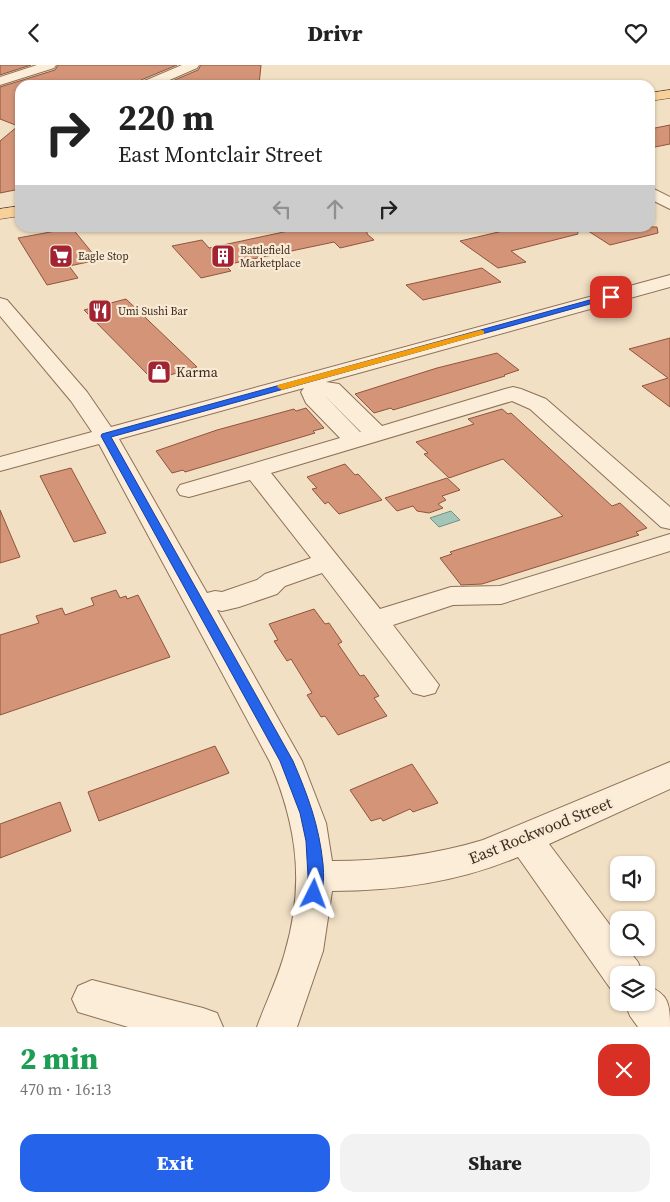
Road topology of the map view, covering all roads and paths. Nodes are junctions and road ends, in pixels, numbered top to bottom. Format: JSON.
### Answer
{"nodes":[{"id":1,"x":50,"y":65,"type":"edge"},
{"id":2,"x":193,"y":65,"type":"edge"},
{"id":3,"x":158,"y":80,"type":"edge"},
{"id":4,"x":0,"y":81,"type":"edge"},
{"id":5,"x":670,"y":94,"type":"edge"},
{"id":6,"x":655,"y":96,"type":"edge"},
{"id":7,"x":655,"y":195,"type":"edge"},
{"id":8,"x":670,"y":204,"type":"edge"},
{"id":9,"x":15,"y":212,"type":"edge"},
{"id":10,"x":0,"y":214,"type":"edge"},
{"id":11,"x":670,"y":281,"type":"edge"},
{"id":12,"x":0,"y":304,"type":"edge"},
{"id":13,"x":312,"y":384,"type":"junction"},
{"id":14,"x":106,"y":436,"type":"junction"},
{"id":15,"x":366,"y":437,"type":"junction"},
{"id":16,"x":0,"y":463,"type":"edge"},
{"id":17,"x":255,"y":470,"type":"junction"},
{"id":18,"x":189,"y":490,"type":"dead end"},
{"id":19,"x":670,"y":521,"type":"edge"},
{"id":20,"x":670,"y":542,"type":"edge"},
{"id":21,"x":328,"y":563,"type":"junction"},
{"id":22,"x":207,"y":602,"type":"junction"},
{"id":23,"x":374,"y":621,"type":"junction"},
{"id":24,"x":424,"y":685,"type":"dead end"},
{"id":25,"x":670,"y":775,"type":"edge"},
{"id":26,"x":525,"y":839,"type":"junction"},
{"id":27,"x":316,"y":876,"type":"junction"},
{"id":28,"x":617,"y":966,"type":"edge"},
{"id":29,"x":92,"y":999,"type":"dead end"},
{"id":30,"x":650,"y":1011,"type":"edge"},
{"id":31,"x":203,"y":1027,"type":"edge"},
{"id":32,"x":277,"y":1027,"type":"edge"},
{"id":33,"x":662,"y":1027,"type":"edge"}],
"edges":[{"from":1,"to":4,"type":"street"},
{"from":2,"to":3,"type":"street"},
{"from":5,"to":6,"type":"main road"},
{"from":7,"to":8,"type":"street"},
{"from":9,"to":10,"type":"main road"},
{"from":11,"to":13,"type":"street"},
{"from":12,"to":14,"type":"street"},
{"from":13,"to":14,"type":"street"},
{"from":13,"to":15,"type":"street"},
{"from":14,"to":16,"type":"street"},
{"from":14,"to":22,"type":"street"},
{"from":15,"to":17,"type":"street"},
{"from":15,"to":19,"type":"street"},
{"from":17,"to":18,"type":"street"},
{"from":17,"to":21,"type":"street"},
{"from":20,"to":23,"type":"street"},
{"from":21,"to":22,"type":"street"},
{"from":21,"to":23,"type":"street"},
{"from":22,"to":27,"type":"street"},
{"from":23,"to":24,"type":"street"},
{"from":25,"to":26,"type":"street","name":"East Rockwood Street"},
{"from":26,"to":27,"type":"street","name":"East Rockwood Street"},
{"from":26,"to":28,"type":"street"},
{"from":27,"to":32,"type":"street"},
{"from":29,"to":31,"type":"street"},
{"from":30,"to":33,"type":"street"}]}
